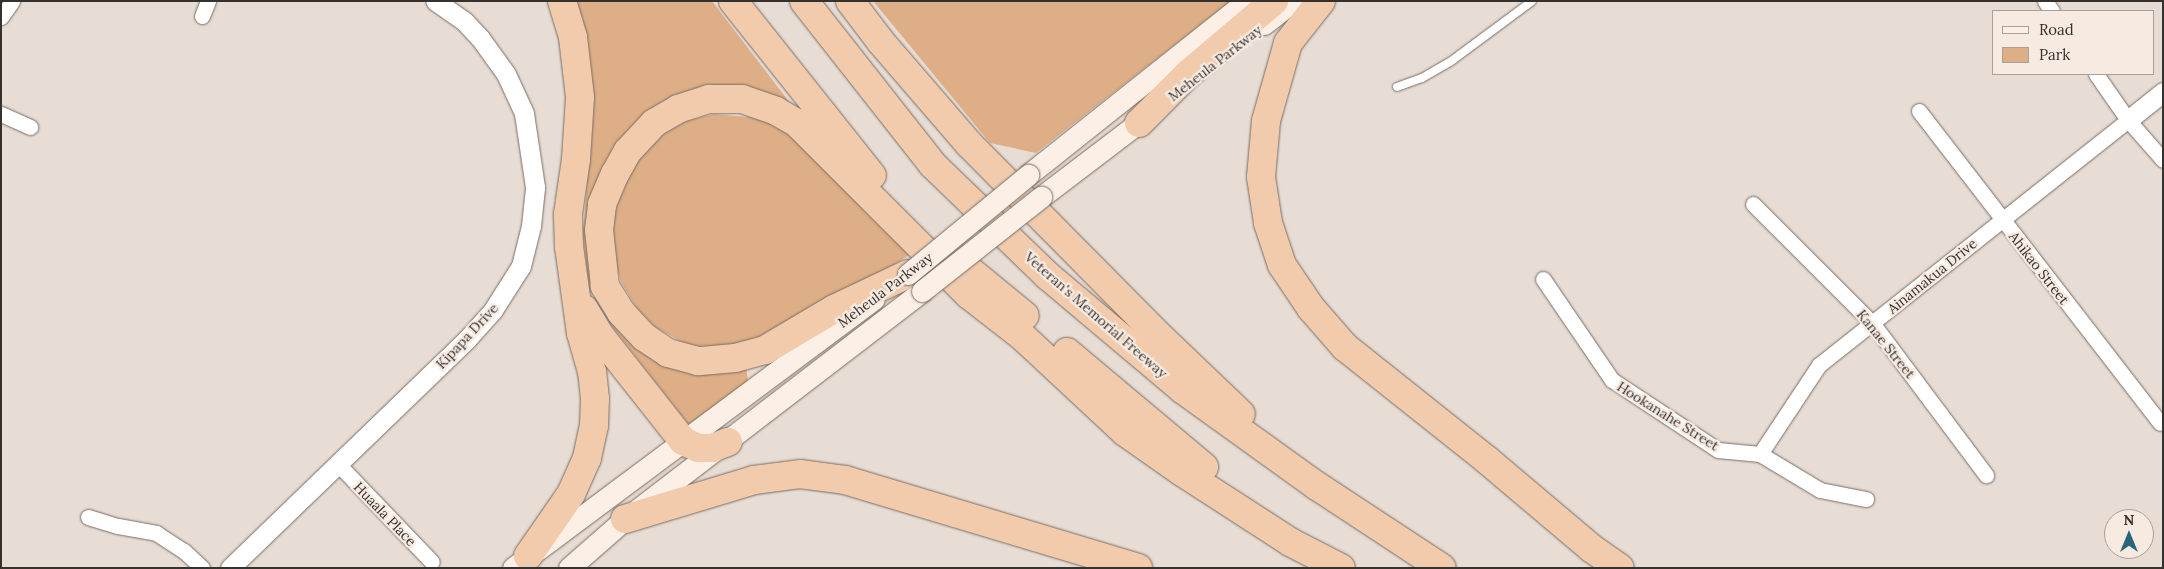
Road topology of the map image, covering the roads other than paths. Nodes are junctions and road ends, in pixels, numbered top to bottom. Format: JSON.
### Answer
{"nodes":[{"id":1,"x":12,"y":1,"type":"edge"},
{"id":2,"x":208,"y":1,"type":"edge"},
{"id":3,"x":435,"y":1,"type":"edge"},
{"id":4,"x":562,"y":1,"type":"edge"},
{"id":5,"x":733,"y":1,"type":"edge"},
{"id":6,"x":804,"y":1,"type":"edge"},
{"id":7,"x":850,"y":1,"type":"edge"},
{"id":8,"x":1247,"y":1,"type":"edge"},
{"id":9,"x":1274,"y":1,"type":"edge"},
{"id":10,"x":1294,"y":1,"type":"edge"},
{"id":11,"x":1321,"y":1,"type":"edge"},
{"id":12,"x":1532,"y":1,"type":"edge"},
{"id":13,"x":202,"y":16,"type":"dead end"},
{"id":14,"x":1,"y":17,"type":"edge"},
{"id":15,"x":2097,"y":75,"type":"edge"},
{"id":16,"x":1397,"y":87,"type":"dead end"},
{"id":17,"x":2163,"y":92,"type":"edge"},
{"id":18,"x":1919,"y":112,"type":"dead end"},
{"id":19,"x":1,"y":114,"type":"edge"},
{"id":20,"x":2128,"y":120,"type":"junction"},
{"id":21,"x":1139,"y":123,"type":"junction"},
{"id":22,"x":30,"y":127,"type":"dead end"},
{"id":23,"x":2163,"y":160,"type":"edge"},
{"id":24,"x":1752,"y":204,"type":"dead end"},
{"id":25,"x":2003,"y":220,"type":"junction"},
{"id":26,"x":572,"y":274,"type":"junction"},
{"id":27,"x":1543,"y":279,"type":"dead end"},
{"id":28,"x":915,"y":282,"type":"junction"},
{"id":29,"x":1873,"y":324,"type":"junction"},
{"id":30,"x":2160,"y":423,"type":"dead end"},
{"id":31,"x":683,"y":441,"type":"junction"},
{"id":32,"x":728,"y":442,"type":"junction"},
{"id":33,"x":1760,"y":454,"type":"junction"},
{"id":34,"x":339,"y":465,"type":"junction"},
{"id":35,"x":1986,"y":475,"type":"dead end"},
{"id":36,"x":1317,"y":486,"type":"junction"},
{"id":37,"x":1866,"y":499,"type":"dead end"},
{"id":38,"x":88,"y":517,"type":"dead end"},
{"id":39,"x":625,"y":519,"type":"junction"},
{"id":40,"x":432,"y":562,"type":"dead end"},
{"id":41,"x":521,"y":562,"type":"edge"},
{"id":42,"x":202,"y":568,"type":"edge"},
{"id":43,"x":230,"y":568,"type":"edge"},
{"id":44,"x":569,"y":568,"type":"edge"},
{"id":45,"x":1138,"y":568,"type":"edge"},
{"id":46,"x":1341,"y":568,"type":"edge"},
{"id":47,"x":1360,"y":568,"type":"edge"},
{"id":48,"x":1442,"y":568,"type":"edge"},
{"id":49,"x":1620,"y":568,"type":"edge"}],
"edges":[{"from":1,"to":14,"type":"street"},
{"from":2,"to":13,"type":"street"},
{"from":3,"to":34,"type":"street","name":"Kipapa Drive"},
{"from":4,"to":26,"type":"highway"},
{"from":5,"to":47,"type":"highway"},
{"from":6,"to":36,"type":"highway","name":"Veteran's Memorial Freeway"},
{"from":7,"to":36,"type":"highway"},
{"from":8,"to":28,"type":"main road","name":"Meheula Parkway","bridge":true},
{"from":9,"to":21,"type":"highway"},
{"from":10,"to":21,"type":"main road","name":"Meheula Parkway"},
{"from":11,"to":49,"type":"highway"},
{"from":12,"to":16,"type":"lane"},
{"from":15,"to":20,"type":"street"},
{"from":17,"to":20,"type":"street"},
{"from":18,"to":25,"type":"street","name":"Ahikao Street"},
{"from":19,"to":22,"type":"street"},
{"from":20,"to":23,"type":"street"},
{"from":20,"to":25,"type":"street","name":"Ainamakua Drive"},
{"from":21,"to":28,"type":"main road","name":"Meheula Parkway","bridge":true},
{"from":24,"to":29,"type":"street","name":"Kanae Street"},
{"from":25,"to":29,"type":"street","name":"Ainamakua Drive"},
{"from":25,"to":30,"type":"street","name":"Ahikao Street"},
{"from":26,"to":31,"type":"highway"},
{"from":26,"to":41,"type":"highway"},
{"from":27,"to":33,"type":"street","name":"Hookanahe Street"},
{"from":28,"to":31,"type":"main road","name":"Meheula Parkway"},
{"from":28,"to":32,"type":"main road","name":"Meheula Parkway"},
{"from":28,"to":46,"type":"highway"},
{"from":29,"to":33,"type":"street","name":"Ainamakua Drive"},
{"from":29,"to":35,"type":"street","name":"Kanae Street"},
{"from":31,"to":32,"type":"highway"},
{"from":31,"to":41,"type":"main road","name":"Meheula Parkway"},
{"from":32,"to":39,"type":"main road","name":"Meheula Parkway"},
{"from":33,"to":37,"type":"street","name":"Hookanahe Street"},
{"from":34,"to":40,"type":"street","name":"Huaala Place"},
{"from":34,"to":43,"type":"street","name":"Kipapa Drive"},
{"from":36,"to":48,"type":"highway","name":"Veteran's Memorial Freeway"},
{"from":38,"to":42,"type":"street"},
{"from":39,"to":44,"type":"main road","name":"Meheula Parkway"},
{"from":39,"to":45,"type":"highway"}]}
